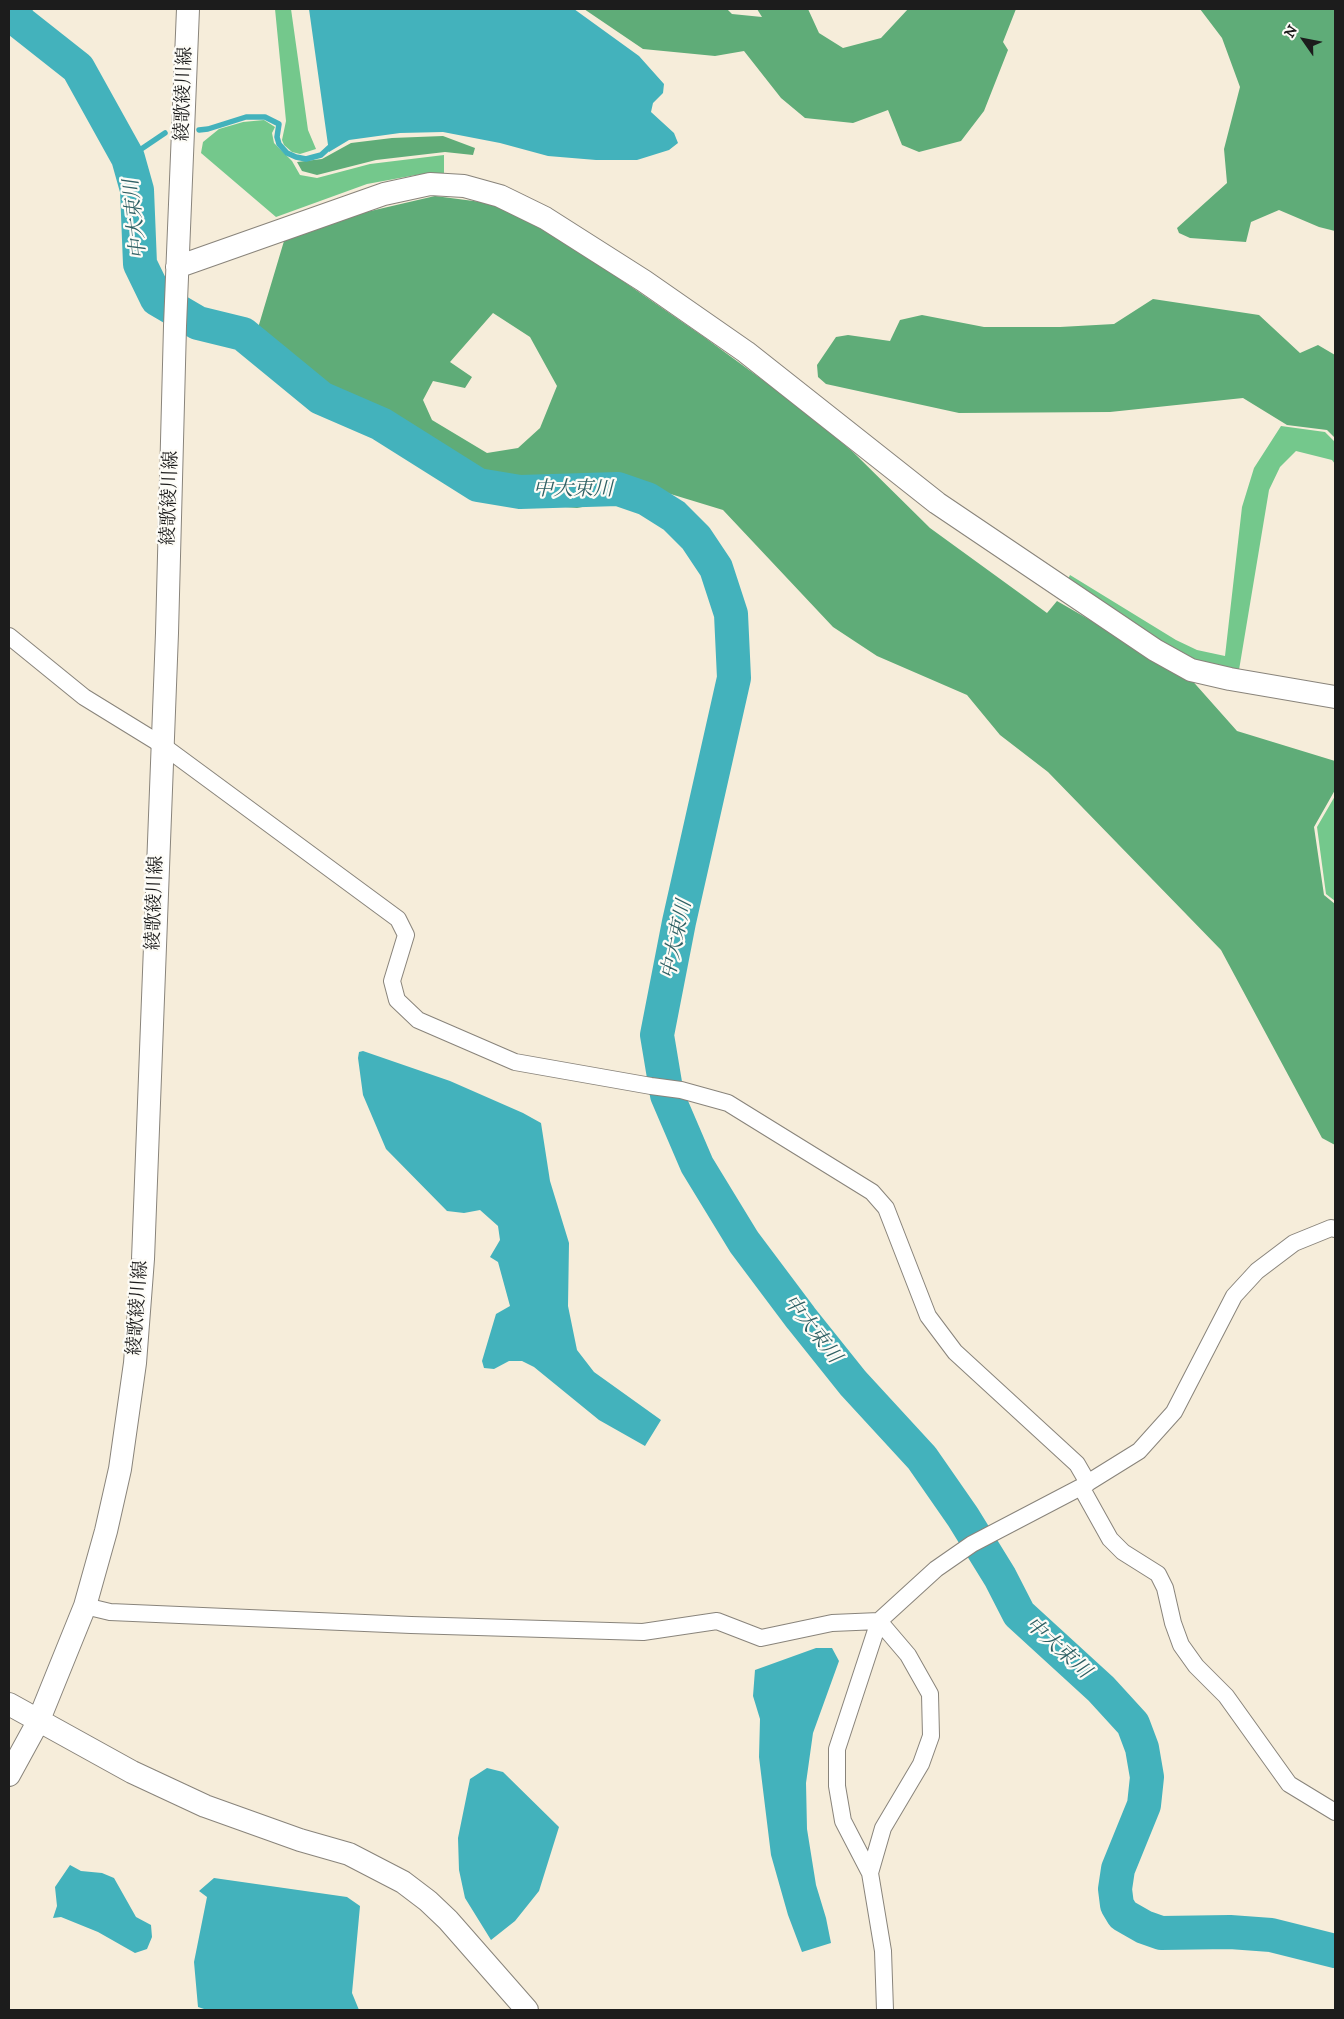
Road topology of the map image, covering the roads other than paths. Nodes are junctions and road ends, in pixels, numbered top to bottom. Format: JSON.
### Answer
{"nodes":[{"id":1,"x":188,"y":9,"type":"edge"},
{"id":2,"x":177,"y":267,"type":"junction"},
{"id":3,"x":9,"y":636,"type":"edge"},
{"id":4,"x":1335,"y":697,"type":"edge"},
{"id":5,"x":162,"y":745,"type":"junction"},
{"id":6,"x":1335,"y":1229,"type":"edge"},
{"id":7,"x":1085,"y":1485,"type":"junction"},
{"id":8,"x":85,"y":1606,"type":"junction"},
{"id":9,"x":879,"y":1620,"type":"junction"},
{"id":10,"x":9,"y":1704,"type":"edge"},
{"id":11,"x":38,"y":1722,"type":"junction"},
{"id":12,"x":9,"y":1775,"type":"edge"},
{"id":13,"x":1335,"y":1812,"type":"edge"},
{"id":14,"x":870,"y":1873,"type":"junction"},
{"id":15,"x":527,"y":2010,"type":"edge"},
{"id":16,"x":884,"y":2010,"type":"edge"}],
"edges":[{"from":1,"to":2,"type":"street","name":"綾歌綾川線"},
{"from":2,"to":4,"type":"street"},
{"from":2,"to":5,"type":"street","name":"綾歌綾川線"},
{"from":3,"to":5,"type":"street"},
{"from":5,"to":7,"type":"street"},
{"from":5,"to":8,"type":"street","name":"綾歌綾川線"},
{"from":6,"to":7,"type":"street"},
{"from":7,"to":9,"type":"street"},
{"from":7,"to":13,"type":"street"},
{"from":8,"to":9,"type":"street"},
{"from":8,"to":11,"type":"street","name":"綾歌綾川線"},
{"from":9,"to":14,"type":"street"},
{"from":9,"to":14,"type":"street"},
{"from":10,"to":11,"type":"street"},
{"from":11,"to":12,"type":"street","name":"綾歌綾川線"},
{"from":11,"to":15,"type":"street"},
{"from":14,"to":16,"type":"street"}]}
